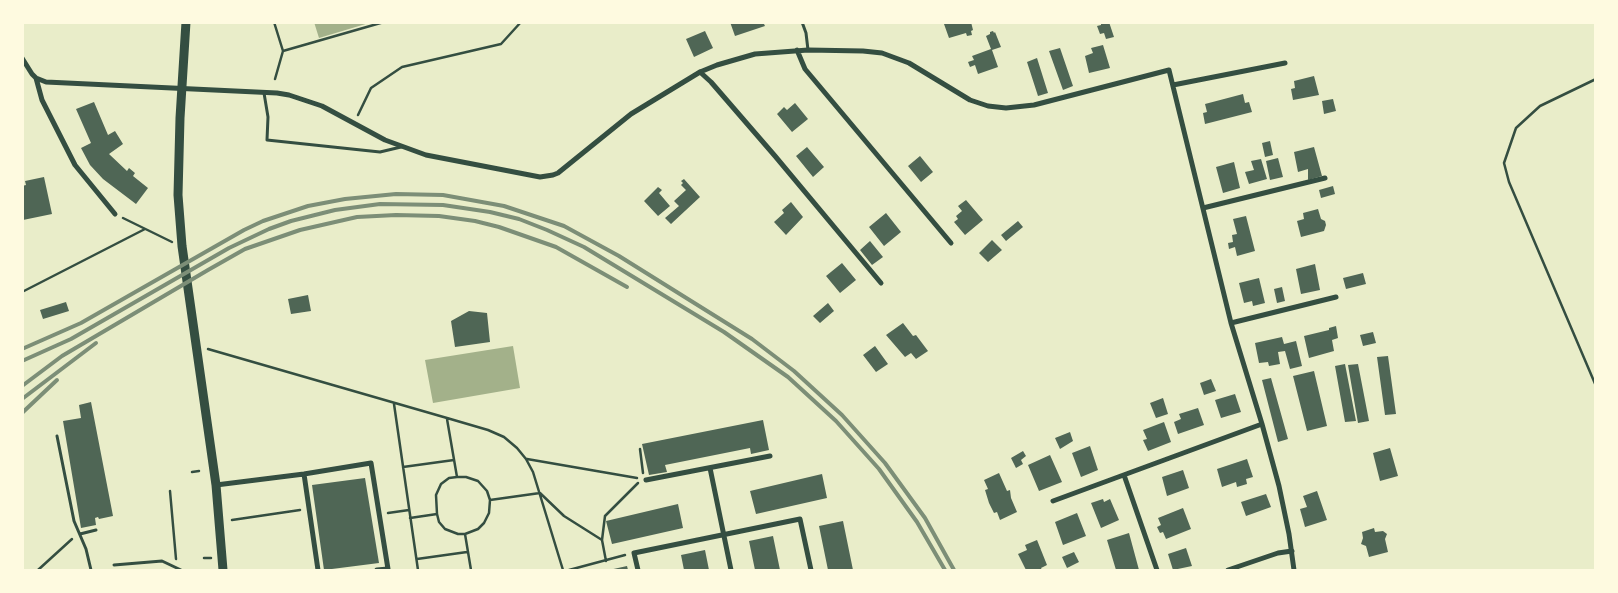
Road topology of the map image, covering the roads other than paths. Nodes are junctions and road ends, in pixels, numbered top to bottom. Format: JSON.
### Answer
{"nodes":[{"id":1,"x":186,"y":22,"type":"edge"},
{"id":2,"x":802,"y":22,"type":"edge"},
{"id":3,"x":797,"y":50,"type":"junction"},
{"id":4,"x":808,"y":50,"type":"junction"},
{"id":5,"x":22,"y":58,"type":"edge"},
{"id":6,"x":1285,"y":64,"type":"dead end"},
{"id":7,"x":700,"y":72,"type":"junction"},
{"id":8,"x":36,"y":78,"type":"junction"},
{"id":9,"x":1172,"y":85,"type":"junction"},
{"id":10,"x":182,"y":88,"type":"junction"},
{"id":11,"x":264,"y":92,"type":"junction"},
{"id":12,"x":401,"y":147,"type":"junction"},
{"id":13,"x":1325,"y":178,"type":"dead end"},
{"id":14,"x":1203,"y":208,"type":"junction"},
{"id":15,"x":115,"y":214,"type":"road end"},
{"id":16,"x":951,"y":244,"type":"dead end"},
{"id":17,"x":881,"y":283,"type":"dead end"},
{"id":18,"x":1336,"y":297,"type":"dead end"},
{"id":19,"x":1231,"y":323,"type":"junction"},
{"id":20,"x":1262,"y":424,"type":"junction"},
{"id":21,"x":57,"y":436,"type":"dead end"},
{"id":22,"x":770,"y":456,"type":"dead end"},
{"id":23,"x":710,"y":468,"type":"junction"},
{"id":24,"x":304,"y":474,"type":"junction"},
{"id":25,"x":1124,"y":475,"type":"junction"},
{"id":26,"x":645,"y":479,"type":"road end"},
{"id":27,"x":216,"y":485,"type":"junction"},
{"id":28,"x":1053,"y":501,"type":"dead end"},
{"id":29,"x":96,"y":530,"type":"dead end"},
{"id":30,"x":80,"y":534,"type":"junction"},
{"id":31,"x":724,"y":534,"type":"junction"},
{"id":32,"x":1292,"y":551,"type":"junction"},
{"id":33,"x":114,"y":565,"type":"dead end"},
{"id":34,"x":180,"y":569,"type":"edge"},
{"id":35,"x":91,"y":570,"type":"edge"},
{"id":36,"x":223,"y":570,"type":"edge"},
{"id":37,"x":318,"y":570,"type":"edge"},
{"id":38,"x":376,"y":570,"type":"edge"},
{"id":39,"x":638,"y":570,"type":"edge"},
{"id":40,"x":731,"y":570,"type":"edge"},
{"id":41,"x":811,"y":570,"type":"edge"},
{"id":42,"x":1157,"y":570,"type":"edge"},
{"id":43,"x":1228,"y":570,"type":"edge"},
{"id":44,"x":1294,"y":570,"type":"edge"}],
"edges":[{"from":1,"to":10,"type":"main road"},
{"from":2,"to":4,"type":"lane"},
{"from":3,"to":4,"type":"street"},
{"from":3,"to":7,"type":"street"},
{"from":3,"to":16,"type":"street"},
{"from":4,"to":9,"type":"street"},
{"from":5,"to":8,"type":"street"},
{"from":6,"to":9,"type":"street"},
{"from":7,"to":12,"type":"street"},
{"from":7,"to":17,"type":"street"},
{"from":8,"to":10,"type":"street"},
{"from":8,"to":15,"type":"street"},
{"from":9,"to":14,"type":"street"},
{"from":10,"to":11,"type":"street"},
{"from":10,"to":27,"type":"main road"},
{"from":11,"to":12,"type":"street"},
{"from":11,"to":12,"type":"lane"},
{"from":13,"to":14,"type":"street"},
{"from":14,"to":19,"type":"street"},
{"from":18,"to":19,"type":"street"},
{"from":19,"to":20,"type":"street"},
{"from":20,"to":25,"type":"street"},
{"from":20,"to":32,"type":"street"},
{"from":21,"to":30,"type":"lane"},
{"from":22,"to":23,"type":"street"},
{"from":23,"to":26,"type":"street"},
{"from":23,"to":31,"type":"street"},
{"from":24,"to":27,"type":"street"},
{"from":24,"to":37,"type":"street"},
{"from":24,"to":38,"type":"street"},
{"from":25,"to":28,"type":"street"},
{"from":25,"to":42,"type":"street"},
{"from":27,"to":36,"type":"main road"},
{"from":29,"to":30,"type":"lane"},
{"from":30,"to":35,"type":"lane"},
{"from":31,"to":39,"type":"street"},
{"from":31,"to":40,"type":"street"},
{"from":31,"to":41,"type":"street"},
{"from":32,"to":43,"type":"street"},
{"from":32,"to":44,"type":"street"},
{"from":33,"to":34,"type":"lane"}]}
